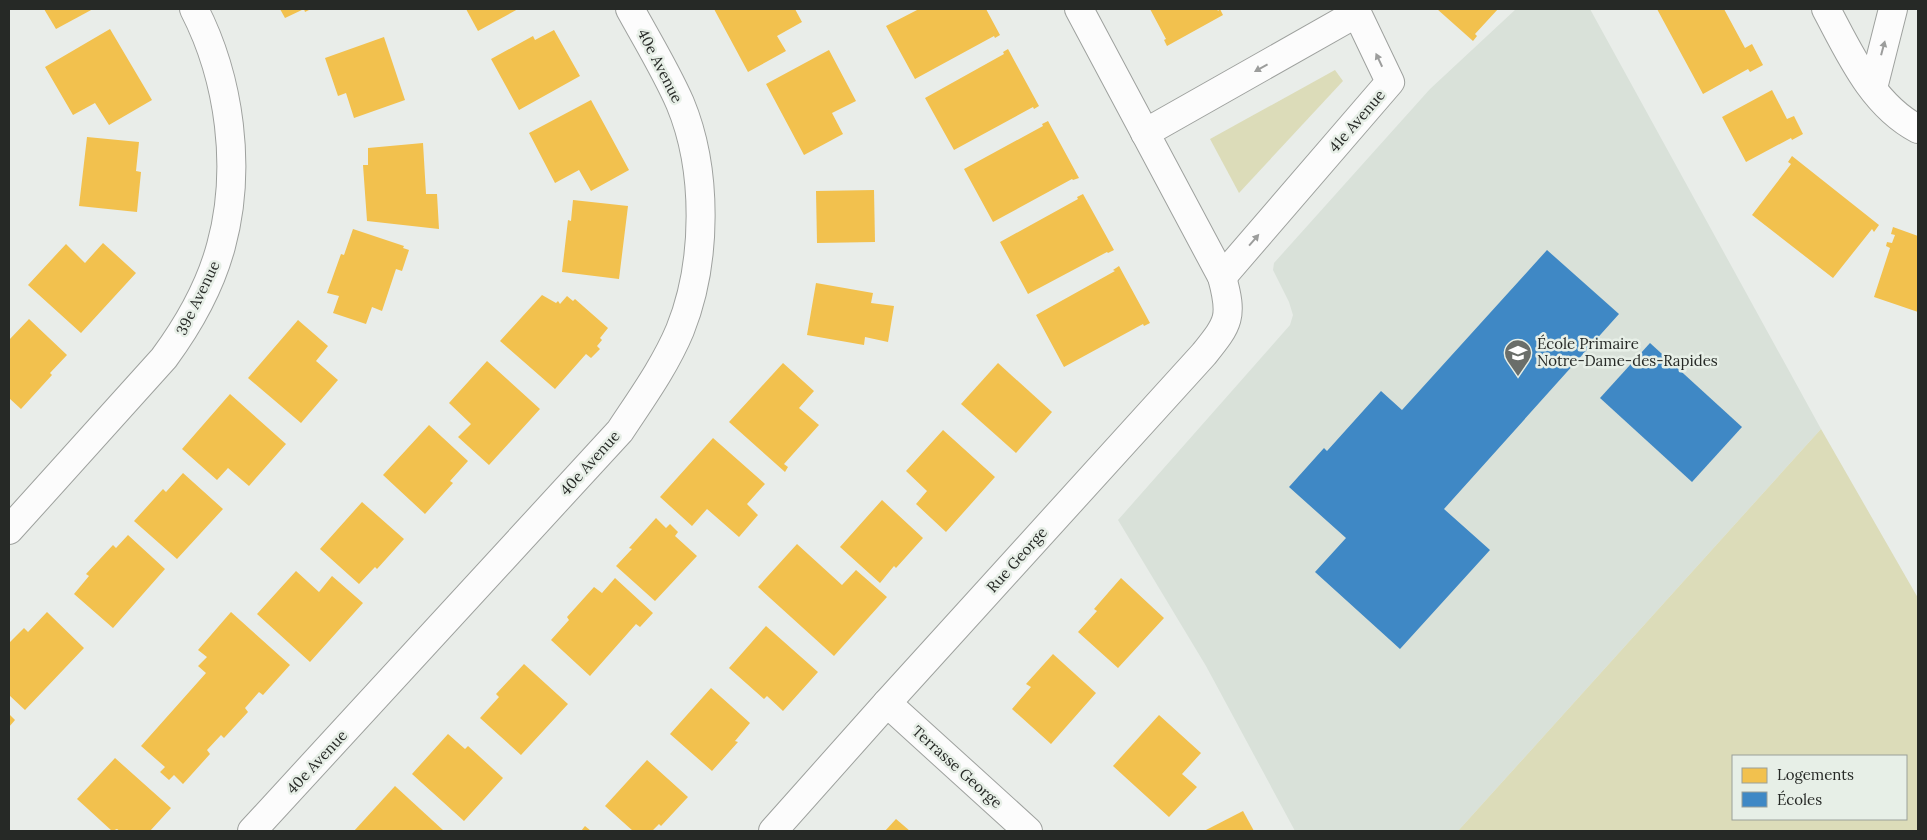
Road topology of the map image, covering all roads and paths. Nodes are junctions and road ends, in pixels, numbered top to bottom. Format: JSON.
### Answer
{"nodes":[{"id":1,"x":194,"y":9,"type":"edge"},
{"id":2,"x":630,"y":9,"type":"edge"},
{"id":3,"x":1078,"y":9,"type":"edge"},
{"id":4,"x":1826,"y":9,"type":"edge"},
{"id":5,"x":1894,"y":9,"type":"edge"},
{"id":6,"x":1873,"y":88,"type":"junction"},
{"id":7,"x":1918,"y":128,"type":"edge"},
{"id":8,"x":1145,"y":132,"type":"junction"},
{"id":9,"x":1222,"y":277,"type":"junction"},
{"id":10,"x":9,"y":530,"type":"edge"},
{"id":11,"x":887,"y":703,"type":"junction"},
{"id":12,"x":252,"y":831,"type":"edge"},
{"id":13,"x":773,"y":831,"type":"edge"},
{"id":14,"x":1028,"y":831,"type":"edge"}],
"edges":[{"from":1,"to":10,"type":"street","name":"39e Avenue"},
{"from":2,"to":12,"type":"street","name":"40e Avenue"},
{"from":3,"to":8,"type":"street"},
{"from":4,"to":6,"type":"street"},
{"from":6,"to":5,"type":"street","one_way":true},
{"from":6,"to":7,"type":"street"},
{"from":8,"to":9,"type":"street"},
{"from":9,"to":8,"type":"street","name":"41e Avenue","one_way":true},
{"from":9,"to":11,"type":"street","name":"Rue George"},
{"from":11,"to":13,"type":"street","name":"Rue George"},
{"from":11,"to":14,"type":"street","name":"Terrasse George"}]}
